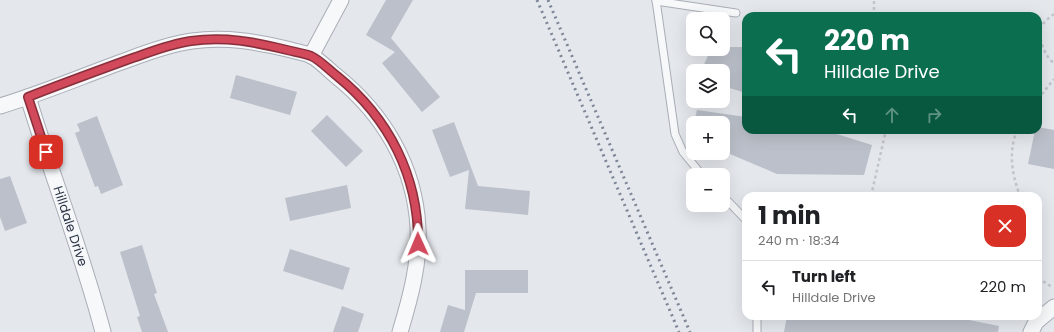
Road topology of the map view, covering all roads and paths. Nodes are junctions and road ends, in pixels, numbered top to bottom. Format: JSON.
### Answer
{"nodes":[{"id":1,"x":341,"y":0,"type":"edge"},
{"id":2,"x":656,"y":0,"type":"edge"},
{"id":3,"x":874,"y":0,"type":"edge"},
{"id":4,"x":874,"y":12,"type":"edge"},
{"id":5,"x":736,"y":13,"type":"dead end"},
{"id":6,"x":1054,"y":14,"type":"edge"},
{"id":7,"x":1042,"y":26,"type":"edge"},
{"id":8,"x":1042,"y":43,"type":"edge"},
{"id":9,"x":311,"y":56,"type":"junction"},
{"id":10,"x":1054,"y":63,"type":"edge"},
{"id":11,"x":1054,"y":78,"type":"edge"},
{"id":12,"x":1042,"y":94,"type":"edge"},
{"id":13,"x":28,"y":97,"type":"junction"},
{"id":14,"x":0,"y":106,"type":"edge"},
{"id":15,"x":885,"y":134,"type":"edge"},
{"id":16,"x":1016,"y":134,"type":"edge"},
{"id":17,"x":696,"y":168,"type":"edge"},
{"id":18,"x":872,"y":192,"type":"edge"},
{"id":19,"x":1018,"y":192,"type":"edge"},
{"id":20,"x":730,"y":203,"type":"edge"},
{"id":21,"x":742,"y":216,"type":"edge"},
{"id":22,"x":1042,"y":281,"type":"edge"},
{"id":23,"x":1052,"y":287,"type":"dead end"},
{"id":24,"x":1054,"y":307,"type":"edge"},
{"id":25,"x":1042,"y":317,"type":"edge"},
{"id":26,"x":757,"y":320,"type":"edge"},
{"id":27,"x":1038,"y":320,"type":"edge"},
{"id":28,"x":103,"y":332,"type":"edge"},
{"id":29,"x":400,"y":332,"type":"edge"},
{"id":30,"x":757,"y":332,"type":"edge"},
{"id":31,"x":1031,"y":332,"type":"edge"}],
"edges":[{"from":1,"to":9,"type":"street"},
{"from":2,"to":5,"type":"lane"},
{"from":2,"to":17,"type":"lane"},
{"from":3,"to":4,"type":"path"},
{"from":6,"to":7,"type":"path"},
{"from":8,"to":10,"type":"path"},
{"from":9,"to":13,"type":"street"},
{"from":9,"to":29,"type":"street"},
{"from":11,"to":12,"type":"path"},
{"from":13,"to":14,"type":"street"},
{"from":13,"to":28,"type":"street","name":"Hilldale Drive"},
{"from":15,"to":18,"type":"path"},
{"from":16,"to":19,"type":"path"},
{"from":20,"to":21,"type":"lane"},
{"from":22,"to":23,"type":"path"},
{"from":24,"to":25,"type":"street"},
{"from":26,"to":30,"type":"lane"},
{"from":27,"to":31,"type":"street"}]}
